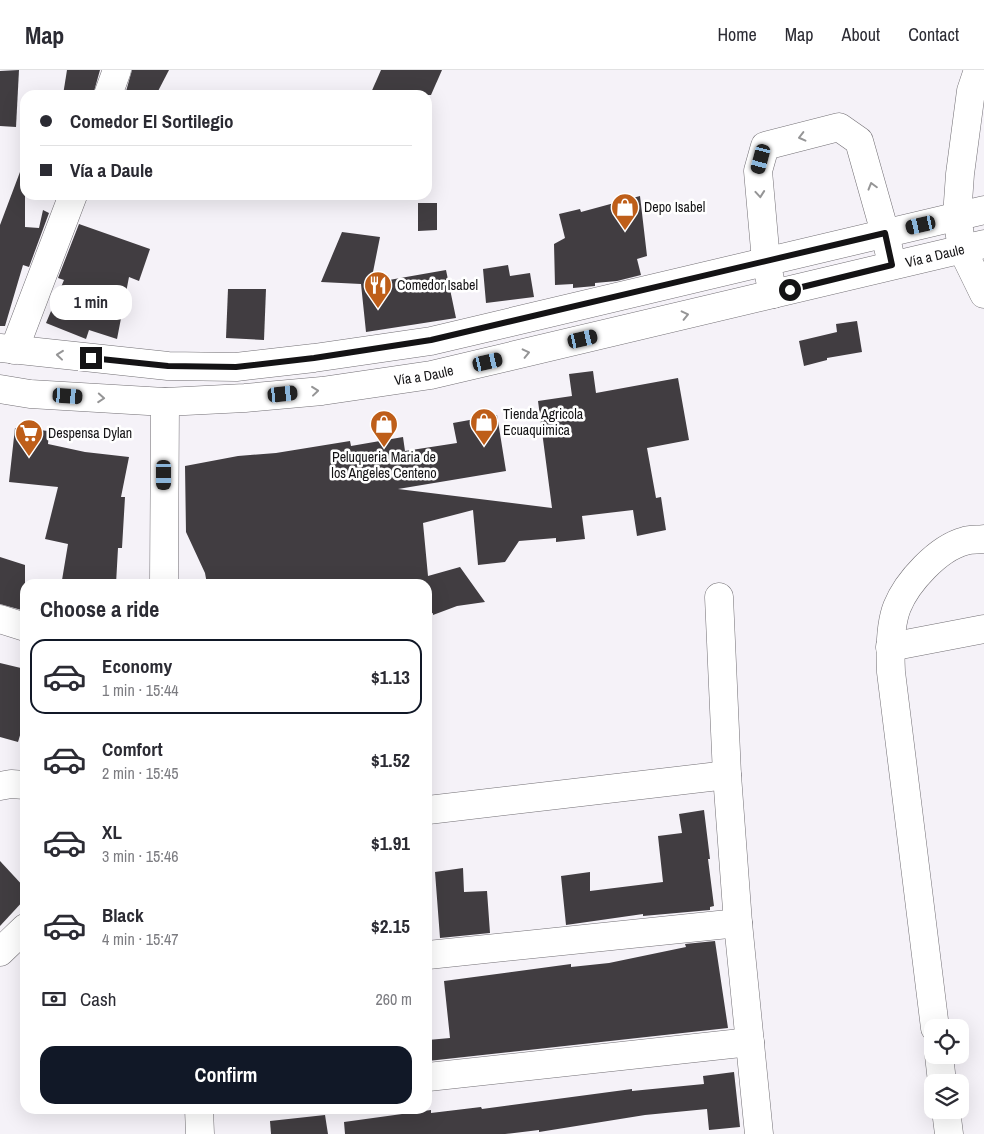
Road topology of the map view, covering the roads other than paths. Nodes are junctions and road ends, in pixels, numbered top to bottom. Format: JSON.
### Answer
{"nodes":[{"id":1,"x":117,"y":70,"type":"edge"},
{"id":2,"x":978,"y":70,"type":"edge"},
{"id":3,"x":110,"y":90,"type":"edge"},
{"id":4,"x":71,"y":200,"type":"edge"},
{"id":5,"x":984,"y":210,"type":"edge"},
{"id":6,"x":957,"y":216,"type":"junction"},
{"id":7,"x":885,"y":233,"type":"junction"},
{"id":8,"x":973,"y":246,"type":"edge"},
{"id":9,"x":766,"y":261,"type":"junction"},
{"id":10,"x":892,"y":265,"type":"junction"},
{"id":11,"x":773,"y":294,"type":"junction"},
{"id":12,"x":984,"y":294,"type":"edge"},
{"id":13,"x":7,"y":349,"type":"edge"},
{"id":14,"x":0,"y":389,"type":"edge"},
{"id":15,"x":164,"y":402,"type":"junction"},
{"id":16,"x":984,"y":539,"type":"edge"},
{"id":17,"x":164,"y":579,"type":"edge"},
{"id":18,"x":719,"y":597,"type":"dead end"},
{"id":19,"x":0,"y":618,"type":"edge"},
{"id":20,"x":20,"y":625,"type":"edge"},
{"id":21,"x":984,"y":630,"type":"edge"},
{"id":22,"x":890,"y":647,"type":"junction"},
{"id":23,"x":727,"y":775,"type":"junction"},
{"id":24,"x":20,"y":785,"type":"edge"},
{"id":25,"x":0,"y":786,"type":"edge"},
{"id":26,"x":432,"y":810,"type":"edge"},
{"id":27,"x":738,"y":923,"type":"junction"},
{"id":28,"x":20,"y":933,"type":"edge"},
{"id":29,"x":0,"y":952,"type":"edge"},
{"id":30,"x":432,"y":955,"type":"edge"},
{"id":31,"x":934,"y":1019,"type":"edge"},
{"id":32,"x":750,"y":1042,"type":"junction"},
{"id":33,"x":432,"y":1077,"type":"edge"},
{"id":34,"x":200,"y":1114,"type":"edge"},
{"id":35,"x":947,"y":1119,"type":"edge"},
{"id":36,"x":200,"y":1134,"type":"edge"},
{"id":37,"x":759,"y":1134,"type":"edge"},
{"id":38,"x":949,"y":1134,"type":"edge"}],
"edges":[{"from":1,"to":3,"type":"main road"},
{"from":2,"to":6,"type":"main road"},
{"from":4,"to":13,"type":"main road"},
{"from":5,"to":6,"type":"main road"},
{"from":6,"to":7,"type":"main road"},
{"from":6,"to":8,"type":"main road"},
{"from":7,"to":9,"type":"main road"},
{"from":7,"to":9,"type":"main road","one_way":true},
{"from":7,"to":10,"type":"main road"},
{"from":8,"to":10,"type":"main road","name":"Vía a Daule"},
{"from":8,"to":12,"type":"main road"},
{"from":9,"to":11,"type":"main road"},
{"from":9,"to":13,"type":"main road","one_way":true},
{"from":10,"to":11,"type":"main road","name":"Vía a Daule"},
{"from":15,"to":11,"type":"main road","name":"Vía a Daule","one_way":true},
{"from":14,"to":15,"type":"main road","name":"Vía a Daule","one_way":true},
{"from":15,"to":17,"type":"main road"},
{"from":16,"to":22,"type":"main road"},
{"from":18,"to":23,"type":"main road"},
{"from":19,"to":20,"type":"main road"},
{"from":21,"to":22,"type":"main road"},
{"from":22,"to":31,"type":"main road"},
{"from":23,"to":26,"type":"main road"},
{"from":23,"to":27,"type":"main road"},
{"from":24,"to":25,"type":"main road"},
{"from":27,"to":30,"type":"main road"},
{"from":27,"to":32,"type":"main road"},
{"from":28,"to":29,"type":"main road"},
{"from":32,"to":33,"type":"main road"},
{"from":32,"to":37,"type":"main road"},
{"from":34,"to":36,"type":"main road"},
{"from":35,"to":38,"type":"main road"}]}
